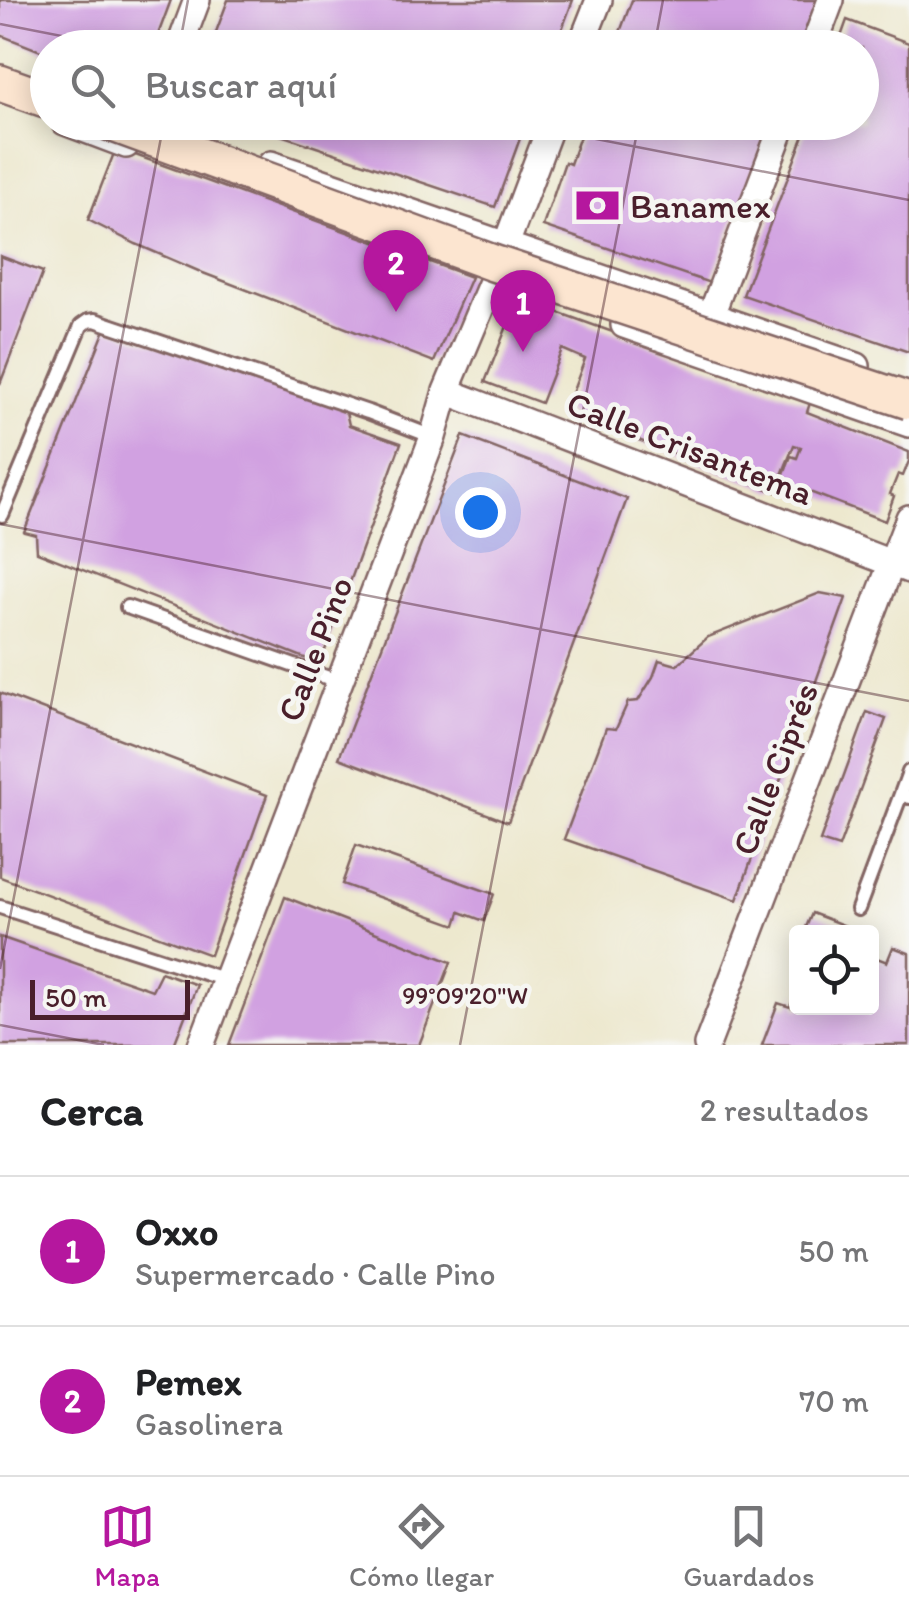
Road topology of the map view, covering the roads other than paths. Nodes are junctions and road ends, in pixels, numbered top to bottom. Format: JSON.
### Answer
{"nodes":[{"id":1,"x":197,"y":0,"type":"edge"},
{"id":2,"x":599,"y":0,"type":"edge"},
{"id":3,"x":831,"y":0,"type":"edge"},
{"id":4,"x":186,"y":30,"type":"edge"},
{"id":5,"x":587,"y":30,"type":"edge"},
{"id":6,"x":820,"y":30,"type":"edge"},
{"id":7,"x":0,"y":67,"type":"edge"},
{"id":8,"x":30,"y":78,"type":"edge"},
{"id":9,"x":0,"y":83,"type":"edge"},
{"id":10,"x":30,"y":94,"type":"edge"},
{"id":11,"x":0,"y":99,"type":"edge"},
{"id":12,"x":30,"y":110,"type":"edge"},
{"id":13,"x":112,"y":140,"type":"edge"},
{"id":14,"x":143,"y":140,"type":"edge"},
{"id":15,"x":157,"y":140,"type":"edge"},
{"id":16,"x":203,"y":140,"type":"edge"},
{"id":17,"x":545,"y":140,"type":"edge"},
{"id":18,"x":777,"y":140,"type":"edge"},
{"id":19,"x":139,"y":150,"type":"junction"},
{"id":20,"x":505,"y":244,"type":"junction"},
{"id":21,"x":493,"y":279,"type":"junction"},
{"id":22,"x":711,"y":316,"type":"junction"},
{"id":23,"x":698,"y":350,"type":"junction"},
{"id":24,"x":909,"y":384,"type":"edge"},
{"id":25,"x":446,"y":391,"type":"junction"},
{"id":26,"x":909,"y":401,"type":"edge"},
{"id":27,"x":909,"y":424,"type":"edge"},
{"id":28,"x":433,"y":437,"type":"junction"},
{"id":29,"x":2,"y":515,"type":"edge"},
{"id":30,"x":909,"y":518,"type":"edge"},
{"id":31,"x":900,"y":566,"type":"edge"},
{"id":32,"x":126,"y":607,"type":"dead end"},
{"id":33,"x":340,"y":682,"type":"junction"},
{"id":34,"x":909,"y":772,"type":"edge"},
{"id":35,"x":905,"y":795,"type":"edge"},
{"id":36,"x":0,"y":907,"type":"edge"},
{"id":37,"x":858,"y":909,"type":"dead end"},
{"id":38,"x":226,"y":980,"type":"junction"},
{"id":39,"x":201,"y":1045,"type":"edge"},
{"id":40,"x":707,"y":1045,"type":"edge"}],
"edges":[{"from":1,"to":4,"type":"street"},
{"from":2,"to":5,"type":"street"},
{"from":3,"to":6,"type":"street"},
{"from":7,"to":8,"type":"street"},
{"from":9,"to":10,"type":"main road"},
{"from":11,"to":12,"type":"street"},
{"from":13,"to":19,"type":"street"},
{"from":14,"to":19,"type":"street"},
{"from":15,"to":26,"type":"main road","bridge":true},
{"from":16,"to":20,"type":"street"},
{"from":17,"to":20,"type":"street","name":"Calle Pino"},
{"from":18,"to":22,"type":"street"},
{"from":19,"to":21,"type":"street"},
{"from":20,"to":21,"type":"street","name":"Calle Pino"},
{"from":20,"to":22,"type":"street"},
{"from":21,"to":23,"type":"street"},
{"from":21,"to":25,"type":"street","name":"Calle Pino"},
{"from":22,"to":23,"type":"street"},
{"from":22,"to":24,"type":"street"},
{"from":23,"to":27,"type":"street"},
{"from":25,"to":28,"type":"street","name":"Calle Pino"},
{"from":25,"to":31,"type":"street","name":"Calle Crisantema"},
{"from":28,"to":29,"type":"lane"},
{"from":28,"to":33,"type":"street","name":"Calle Pino"},
{"from":30,"to":31,"type":"street","name":"Calle Ciprés"},
{"from":31,"to":40,"type":"street","name":"Calle Ciprés"},
{"from":32,"to":33,"type":"lane"},
{"from":33,"to":38,"type":"street","name":"Calle Pino"},
{"from":34,"to":35,"type":"lane"},
{"from":35,"to":37,"type":"lane"},
{"from":36,"to":38,"type":"lane"},
{"from":38,"to":39,"type":"street","name":"Calle Pino"}]}
